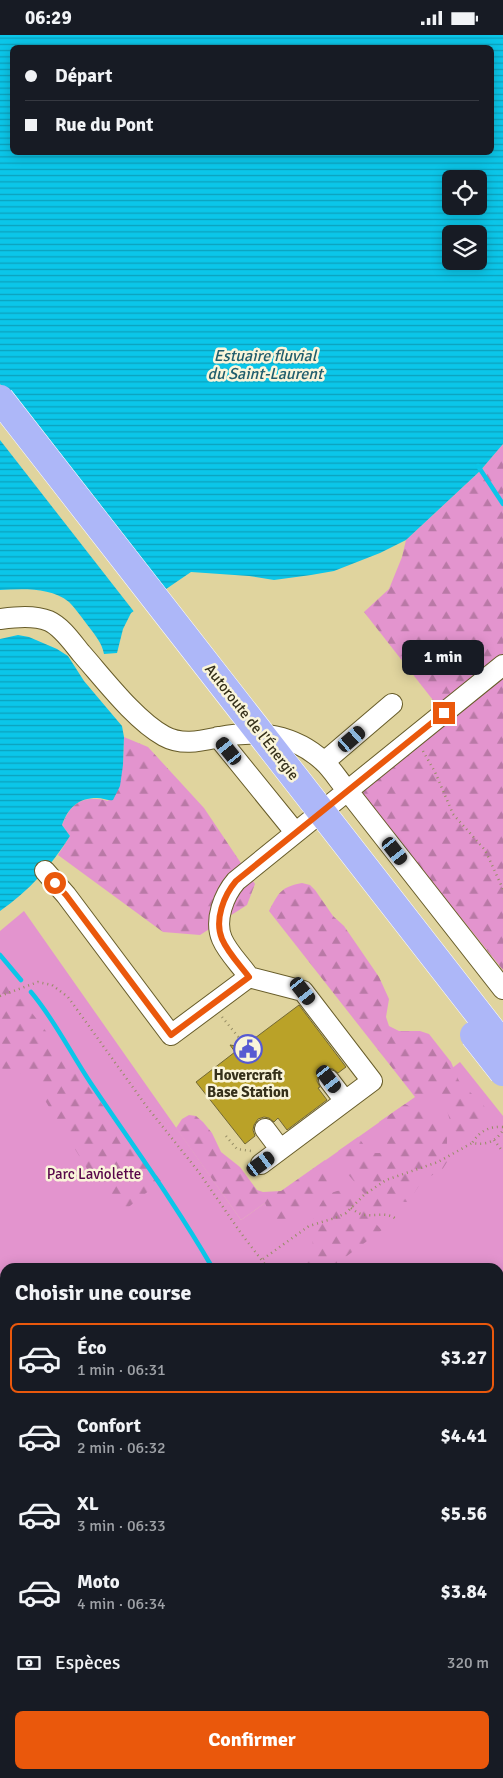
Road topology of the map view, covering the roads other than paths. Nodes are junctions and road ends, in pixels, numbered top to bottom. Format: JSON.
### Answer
{"nodes":[{"id":1,"x":0,"y":399,"type":"edge"},
{"id":2,"x":0,"y":426,"type":"edge"},
{"id":3,"x":0,"y":619,"type":"edge"},
{"id":4,"x":503,"y":665,"type":"edge"},
{"id":5,"x":392,"y":704,"type":"dead end"},
{"id":6,"x":218,"y":737,"type":"junction"},
{"id":7,"x":324,"y":762,"type":"junction"},
{"id":8,"x":347,"y":790,"type":"junction"},
{"id":9,"x":295,"y":832,"type":"junction"},
{"id":10,"x":45,"y":871,"type":"dead end"},
{"id":11,"x":249,"y":977,"type":"junction"},
{"id":12,"x":503,"y":989,"type":"edge"},
{"id":13,"x":503,"y":1045,"type":"edge"},
{"id":14,"x":503,"y":1072,"type":"edge"},
{"id":15,"x":329,"y":1079,"type":"dead end"},
{"id":16,"x":345,"y":1101,"type":"junction"},
{"id":17,"x":264,"y":1129,"type":"dead end"},
{"id":18,"x":280,"y":1149,"type":"junction"},
{"id":19,"x":258,"y":1156,"type":"road end"}],
"edges":[{"from":1,"to":13,"type":"highway","name":"Autoroute de l'Énergie","bridge":true},
{"from":2,"to":14,"type":"highway","name":"Autoroute de l'Énergie","bridge":true},
{"from":3,"to":6,"type":"street"},
{"from":4,"to":8,"type":"street"},
{"from":5,"to":7,"type":"street"},
{"from":6,"to":7,"type":"street"},
{"from":6,"to":9,"type":"street"},
{"from":7,"to":8,"type":"street"},
{"from":8,"to":9,"type":"street"},
{"from":8,"to":12,"type":"street"},
{"from":9,"to":11,"type":"street"},
{"from":10,"to":11,"type":"street"},
{"from":11,"to":16,"type":"street"},
{"from":15,"to":16,"type":"street"},
{"from":16,"to":18,"type":"street"},
{"from":17,"to":18,"type":"street"},
{"from":18,"to":19,"type":"street"}]}
